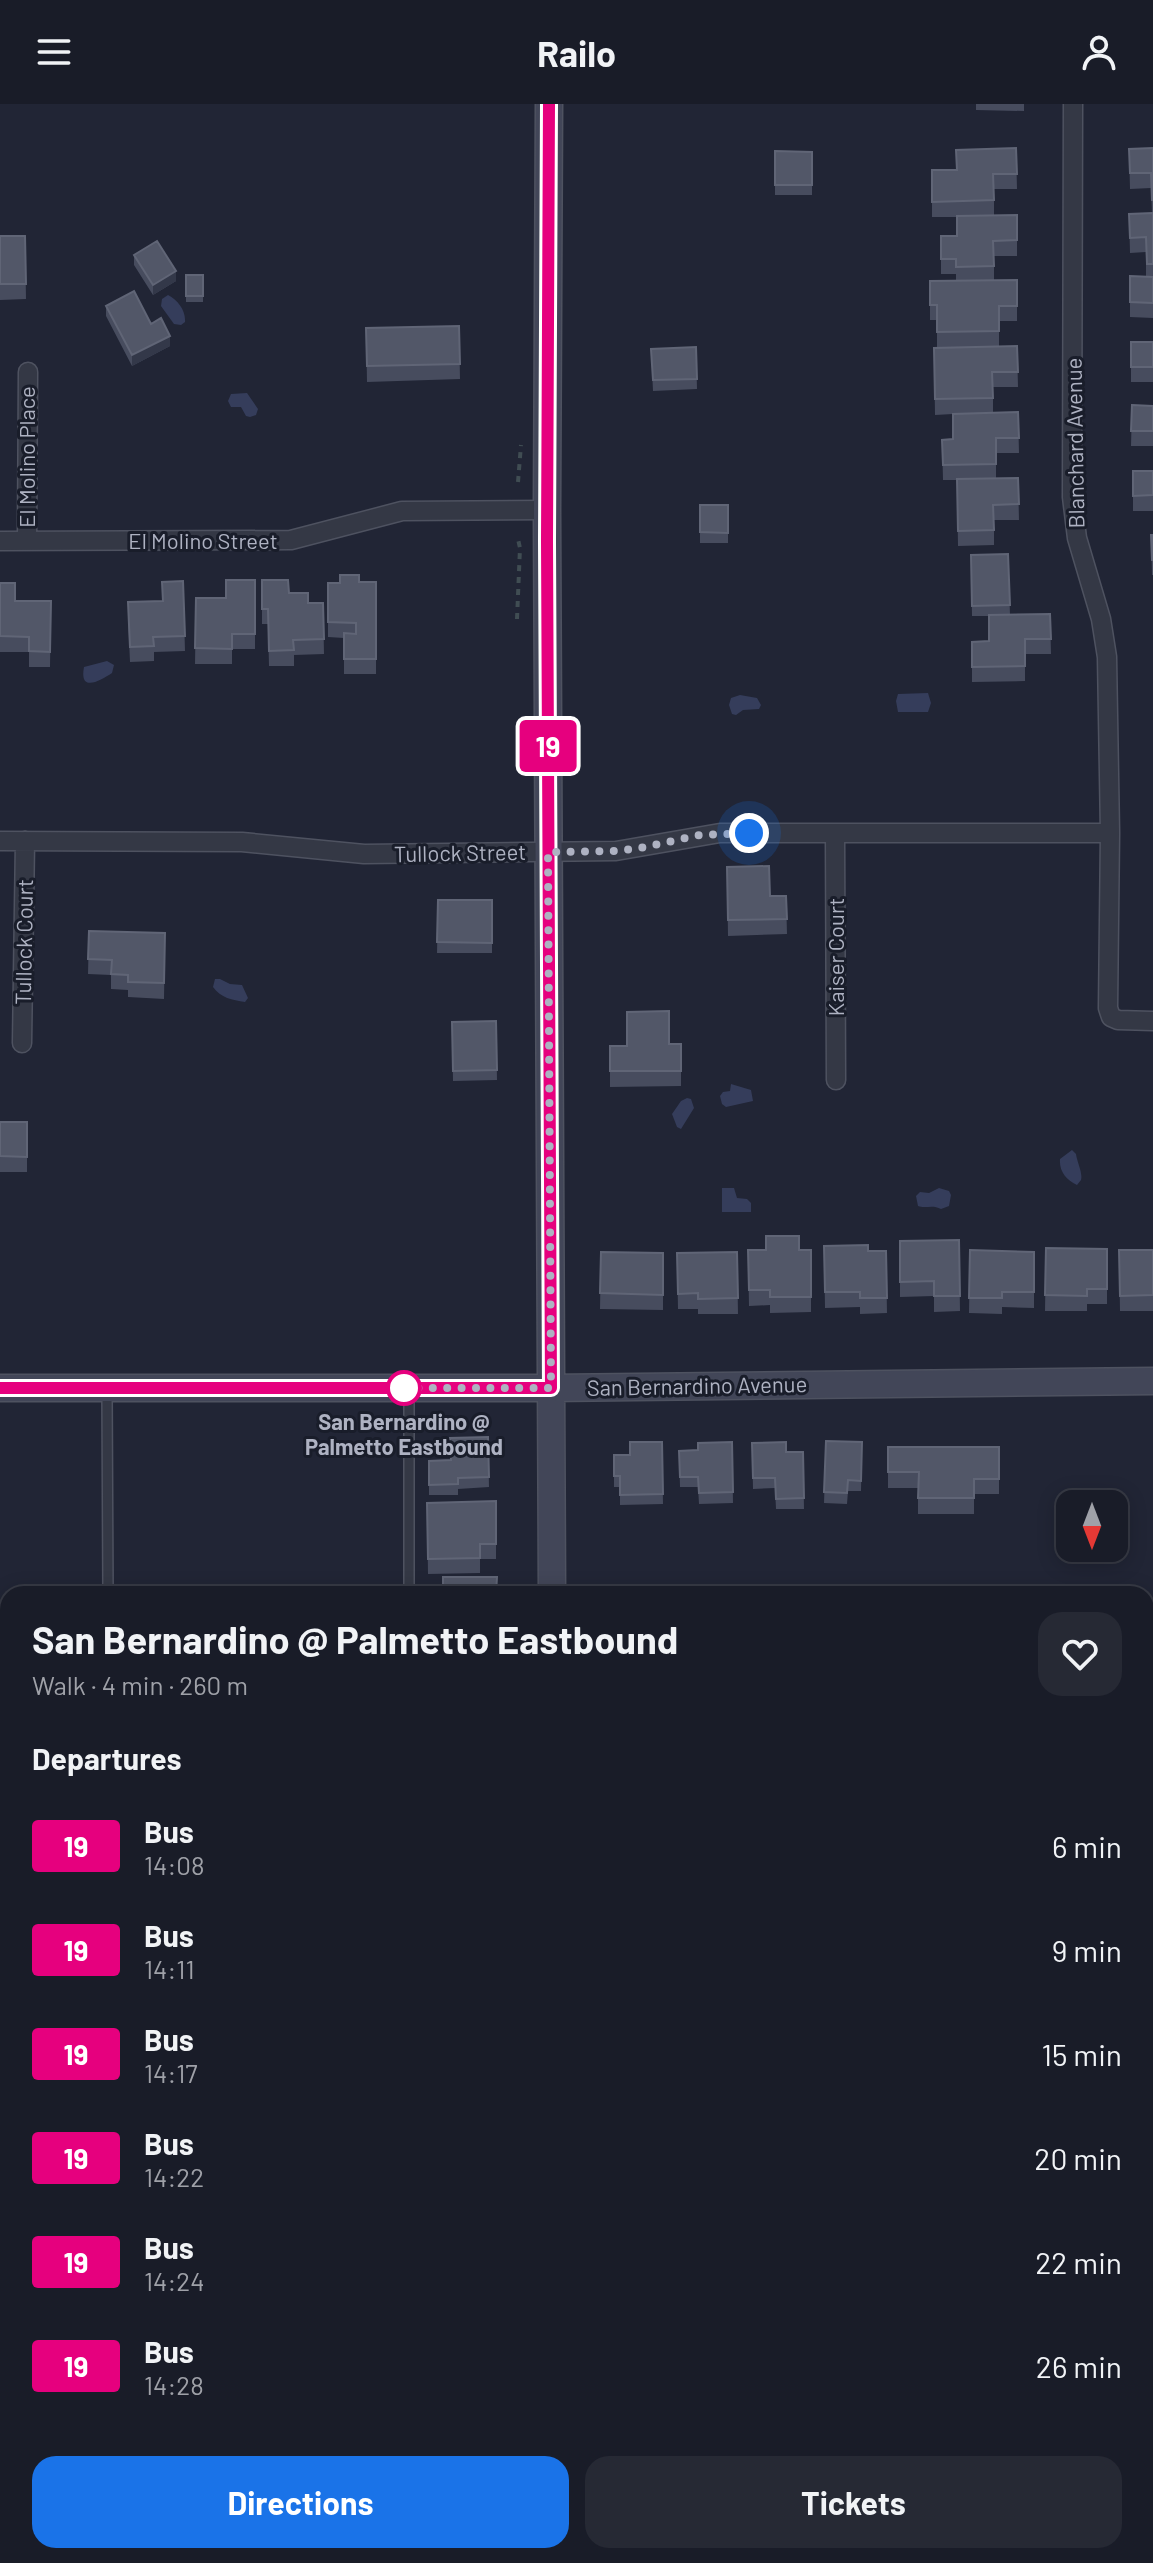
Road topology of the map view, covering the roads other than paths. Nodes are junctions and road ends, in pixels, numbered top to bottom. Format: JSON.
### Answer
{"nodes":[{"id":1,"x":549,"y":104,"type":"edge"},
{"id":2,"x":1073,"y":104,"type":"edge"},
{"id":3,"x":28,"y":372,"type":"dead end"},
{"id":4,"x":547,"y":510,"type":"junction"},
{"id":5,"x":0,"y":541,"type":"edge"},
{"id":6,"x":27,"y":541,"type":"junction"},
{"id":7,"x":835,"y":833,"type":"junction"},
{"id":8,"x":1110,"y":833,"type":"junction"},
{"id":9,"x":0,"y":841,"type":"edge"},
{"id":10,"x":25,"y":841,"type":"junction"},
{"id":11,"x":548,"y":852,"type":"junction"},
{"id":12,"x":1153,"y":1021,"type":"edge"},
{"id":13,"x":22,"y":1043,"type":"dead end"},
{"id":14,"x":836,"y":1080,"type":"dead end"},
{"id":15,"x":1153,"y":1381,"type":"edge"},
{"id":16,"x":0,"y":1388,"type":"edge"},
{"id":17,"x":107,"y":1388,"type":"junction"},
{"id":18,"x":409,"y":1388,"type":"junction"},
{"id":19,"x":551,"y":1388,"type":"junction"},
{"id":20,"x":108,"y":1586,"type":"edge"},
{"id":21,"x":409,"y":1586,"type":"edge"},
{"id":22,"x":552,"y":1586,"type":"edge"}],
"edges":[{"from":1,"to":4,"type":"street"},
{"from":2,"to":8,"type":"street","name":"Blanchard Avenue"},
{"from":3,"to":6,"type":"street","name":"El Molino Place"},
{"from":4,"to":6,"type":"street","name":"El Molino Street"},
{"from":4,"to":11,"type":"street"},
{"from":5,"to":6,"type":"street","name":"El Molino Street"},
{"from":7,"to":8,"type":"street","name":"Tullock Street"},
{"from":7,"to":11,"type":"street","name":"Tullock Street"},
{"from":7,"to":14,"type":"street","name":"Kaiser Court"},
{"from":8,"to":12,"type":"street","name":"Blanchard Avenue"},
{"from":9,"to":10,"type":"street","name":"Tullock Street"},
{"from":10,"to":11,"type":"street","name":"Tullock Street"},
{"from":10,"to":13,"type":"street","name":"Tullock Court"},
{"from":11,"to":19,"type":"street"},
{"from":15,"to":19,"type":"street","name":"San Bernardino Avenue"},
{"from":16,"to":17,"type":"street","name":"San Bernardino Avenue"},
{"from":17,"to":18,"type":"street","name":"San Bernardino Avenue"},
{"from":17,"to":20,"type":"lane"},
{"from":18,"to":19,"type":"street","name":"San Bernardino Avenue"},
{"from":18,"to":21,"type":"lane"},
{"from":19,"to":22,"type":"street"}]}
